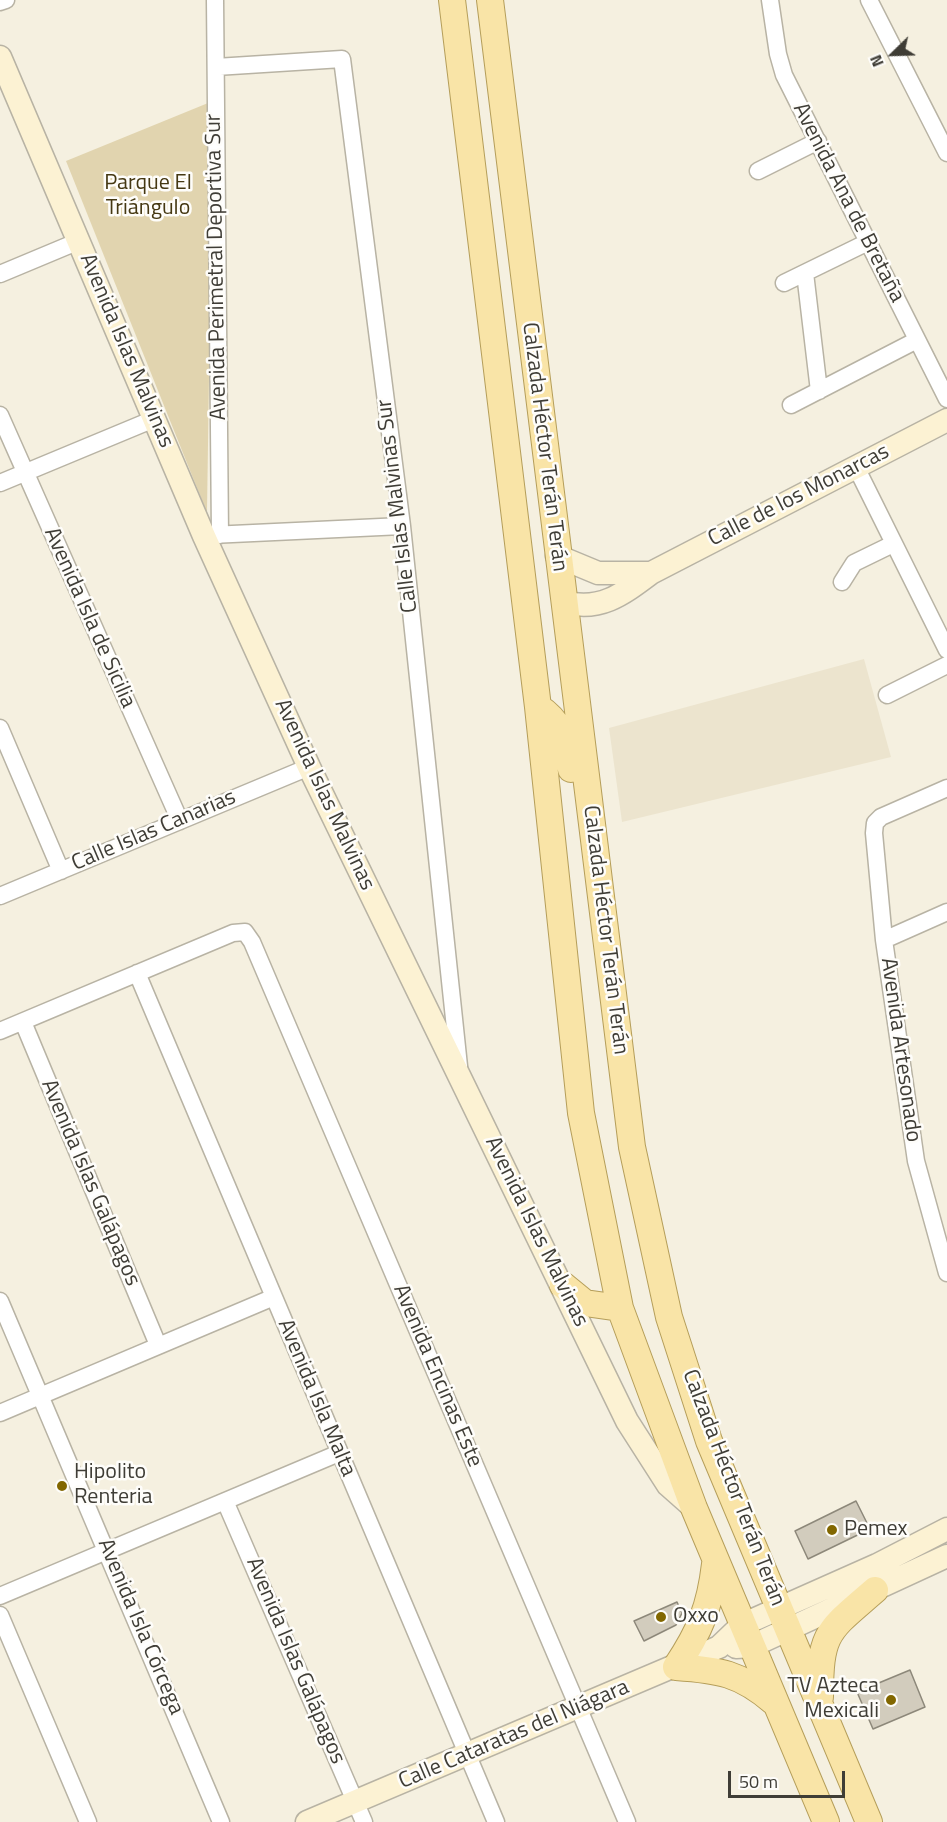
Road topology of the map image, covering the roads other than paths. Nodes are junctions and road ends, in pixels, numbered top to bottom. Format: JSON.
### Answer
{"nodes":[{"id":1,"x":6,"y":0,"type":"edge"},
{"id":2,"x":215,"y":0,"type":"edge"},
{"id":3,"x":452,"y":0,"type":"edge"},
{"id":4,"x":490,"y":0,"type":"edge"},
{"id":5,"x":770,"y":0,"type":"edge"},
{"id":6,"x":869,"y":0,"type":"edge"},
{"id":7,"x":0,"y":2,"type":"edge"},
{"id":8,"x":0,"y":57,"type":"edge"},
{"id":9,"x":216,"y":67,"type":"junction"},
{"id":10,"x":818,"y":141,"type":"junction"},
{"id":11,"x":947,"y":153,"type":"edge"},
{"id":12,"x":758,"y":171,"type":"dead end"},
{"id":13,"x":79,"y":241,"type":"junction"},
{"id":14,"x":868,"y":242,"type":"junction"},
{"id":15,"x":805,"y":273,"type":"junction"},
{"id":16,"x":0,"y":274,"type":"edge"},
{"id":17,"x":784,"y":283,"type":"dead end"},
{"id":18,"x":917,"y":340,"type":"junction"},
{"id":19,"x":819,"y":391,"type":"junction"},
{"id":20,"x":947,"y":399,"type":"edge"},
{"id":21,"x":791,"y":405,"type":"dead end"},
{"id":22,"x":0,"y":415,"type":"edge"},
{"id":23,"x":154,"y":419,"type":"junction"},
{"id":24,"x":947,"y":420,"type":"edge"},
{"id":25,"x":856,"y":466,"type":"junction"},
{"id":26,"x":24,"y":472,"type":"junction"},
{"id":27,"x":510,"y":476,"type":"junction"},
{"id":28,"x":0,"y":483,"type":"edge"},
{"id":29,"x":402,"y":526,"type":"junction"},
{"id":30,"x":212,"y":535,"type":"junction"},
{"id":31,"x":893,"y":544,"type":"junction"},
{"id":32,"x":557,"y":556,"type":"junction"},
{"id":33,"x":651,"y":573,"type":"junction"},
{"id":34,"x":842,"y":582,"type":"dead end"},
{"id":35,"x":564,"y":602,"type":"junction"},
{"id":36,"x":947,"y":650,"type":"edge"},
{"id":37,"x":947,"y":665,"type":"edge"},
{"id":38,"x":886,"y":694,"type":"dead end"},
{"id":39,"x":538,"y":707,"type":"junction"},
{"id":40,"x":0,"y":728,"type":"edge"},
{"id":41,"x":309,"y":767,"type":"junction"},
{"id":42,"x":947,"y":788,"type":"edge"},
{"id":43,"x":180,"y":820,"type":"junction"},
{"id":44,"x":593,"y":835,"type":"junction"},
{"id":45,"x":61,"y":871,"type":"junction"},
{"id":46,"x":0,"y":896,"type":"edge"},
{"id":47,"x":947,"y":912,"type":"edge"},
{"id":48,"x":884,"y":940,"type":"junction"},
{"id":49,"x":137,"y":973,"type":"junction"},
{"id":50,"x":23,"y":1022,"type":"junction"},
{"id":51,"x":0,"y":1031,"type":"edge"},
{"id":52,"x":461,"y":1079,"type":"junction"},
{"id":53,"x":947,"y":1273,"type":"edge"},
{"id":54,"x":562,"y":1285,"type":"junction"},
{"id":55,"x":274,"y":1297,"type":"junction"},
{"id":56,"x":0,"y":1301,"type":"edge"},
{"id":57,"x":620,"y":1308,"type":"junction"},
{"id":58,"x":158,"y":1345,"type":"junction"},
{"id":59,"x":42,"y":1395,"type":"junction"},
{"id":60,"x":0,"y":1413,"type":"edge"},
{"id":61,"x":339,"y":1453,"type":"junction"},
{"id":62,"x":225,"y":1501,"type":"junction"},
{"id":63,"x":694,"y":1508,"type":"junction"},
{"id":64,"x":947,"y":1529,"type":"edge"},
{"id":65,"x":108,"y":1550,"type":"junction"},
{"id":66,"x":947,"y":1556,"type":"edge"},
{"id":67,"x":715,"y":1560,"type":"junction"},
{"id":68,"x":875,"y":1590,"type":"junction"},
{"id":69,"x":0,"y":1596,"type":"edge"},
{"id":70,"x":0,"y":1615,"type":"edge"},
{"id":71,"x":784,"y":1619,"type":"junction"},
{"id":72,"x":747,"y":1636,"type":"junction"},
{"id":73,"x":676,"y":1667,"type":"junction"},
{"id":74,"x":776,"y":1704,"type":"junction"},
{"id":75,"x":820,"y":1706,"type":"junction"},
{"id":76,"x":578,"y":1707,"type":"junction"},
{"id":77,"x":468,"y":1754,"type":"junction"},
{"id":78,"x":360,"y":1812,"type":"edge"},
{"id":79,"x":88,"y":1822,"type":"edge"},
{"id":80,"x":221,"y":1822,"type":"edge"},
{"id":81,"x":307,"y":1822,"type":"edge"},
{"id":82,"x":496,"y":1822,"type":"edge"},
{"id":83,"x":627,"y":1822,"type":"edge"},
{"id":84,"x":826,"y":1822,"type":"edge"},
{"id":85,"x":870,"y":1822,"type":"edge"}],
"edges":[{"from":1,"to":7,"type":"street"},
{"from":2,"to":9,"type":"street","name":"Avenida Perimetral Deportiva Sur"},
{"from":3,"to":27,"type":"main road","name":"Calzada Héctor Terán Terán"},
{"from":4,"to":32,"type":"main road","name":"Calzada Héctor Terán Terán"},
{"from":5,"to":10,"type":"street","name":"Avenida Ana de Bretaña"},
{"from":6,"to":11,"type":"street"},
{"from":8,"to":13,"type":"street","name":"Avenida Islas Malvinas"},
{"from":9,"to":29,"type":"street","name":"Calle Islas Malvinas Sur"},
{"from":9,"to":30,"type":"street","name":"Avenida Perimetral Deportiva Sur"},
{"from":10,"to":12,"type":"street"},
{"from":10,"to":14,"type":"street","name":"Avenida Ana de Bretaña"},
{"from":13,"to":16,"type":"street"},
{"from":13,"to":23,"type":"street","name":"Avenida Islas Malvinas"},
{"from":14,"to":15,"type":"street"},
{"from":14,"to":18,"type":"street","name":"Avenida Ana de Bretaña"},
{"from":15,"to":17,"type":"street"},
{"from":15,"to":19,"type":"street"},
{"from":18,"to":19,"type":"street"},
{"from":18,"to":20,"type":"street","name":"Avenida Ana de Bretaña"},
{"from":19,"to":21,"type":"street"},
{"from":22,"to":26,"type":"street","name":"Avenida Isla de Sicilia"},
{"from":23,"to":26,"type":"street"},
{"from":23,"to":30,"type":"street","name":"Avenida Islas Malvinas"},
{"from":24,"to":25,"type":"street","name":"Calle de los Monarcas"},
{"from":25,"to":31,"type":"street"},
{"from":25,"to":33,"type":"street","name":"Calle de los Monarcas"},
{"from":26,"to":28,"type":"street"},
{"from":26,"to":43,"type":"street","name":"Avenida Isla de Sicilia"},
{"from":27,"to":35,"type":"main road"},
{"from":27,"to":39,"type":"main road","name":"Calzada Héctor Terán Terán"},
{"from":29,"to":30,"type":"street"},
{"from":29,"to":52,"type":"street","name":"Calle Islas Malvinas Sur"},
{"from":30,"to":41,"type":"street","name":"Avenida Islas Malvinas"},
{"from":31,"to":34,"type":"street"},
{"from":31,"to":36,"type":"street"},
{"from":32,"to":33,"type":"street","name":"Calle de los Monarcas"},
{"from":32,"to":35,"type":"main road","name":"Calzada Héctor Terán Terán"},
{"from":33,"to":35,"type":"street","name":"Calle de los Monarcas"},
{"from":35,"to":44,"type":"main road","name":"Calzada Héctor Terán Terán"},
{"from":37,"to":38,"type":"street"},
{"from":39,"to":44,"type":"main road"},
{"from":39,"to":57,"type":"main road","name":"Calzada Héctor Terán Terán"},
{"from":40,"to":45,"type":"street"},
{"from":41,"to":43,"type":"street","name":"Calle Islas Canarias"},
{"from":41,"to":52,"type":"street","name":"Avenida Islas Malvinas"},
{"from":42,"to":48,"type":"street","name":"Avenida Artesonado"},
{"from":43,"to":45,"type":"street","name":"Calle Islas Canarias"},
{"from":44,"to":71,"type":"main road","name":"Calzada Héctor Terán Terán"},
{"from":45,"to":46,"type":"street","name":"Calle Islas Canarias"},
{"from":47,"to":48,"type":"street"},
{"from":48,"to":53,"type":"street","name":"Avenida Artesonado"},
{"from":49,"to":50,"type":"street"},
{"from":49,"to":55,"type":"street","name":"Avenida Isla Malta"},
{"from":49,"to":76,"type":"street","name":"Avenida Encinas Este"},
{"from":50,"to":51,"type":"street"},
{"from":50,"to":58,"type":"street","name":"Avenida Islas Galápagos"},
{"from":52,"to":54,"type":"street","name":"Avenida Islas Malvinas"},
{"from":54,"to":57,"type":"main road"},
{"from":54,"to":63,"type":"street","name":"Avenida Islas Malvinas"},
{"from":55,"to":58,"type":"street"},
{"from":55,"to":61,"type":"street","name":"Avenida Isla Malta"},
{"from":56,"to":59,"type":"street","name":"Avenida Isla Córcega"},
{"from":57,"to":63,"type":"main road","name":"Calzada Héctor Terán Terán"},
{"from":58,"to":59,"type":"street"},
{"from":59,"to":60,"type":"street"},
{"from":59,"to":65,"type":"street","name":"Avenida Isla Córcega"},
{"from":61,"to":62,"type":"street"},
{"from":61,"to":77,"type":"street","name":"Avenida Isla Malta"},
{"from":62,"to":65,"type":"street"},
{"from":62,"to":78,"type":"street","name":"Avenida Islas Galápagos"},
{"from":63,"to":67,"type":"main road","name":"Calzada Héctor Terán Terán"},
{"from":64,"to":71,"type":"street","name":"Calle Cataratas del Niágara"},
{"from":65,"to":69,"type":"street"},
{"from":65,"to":80,"type":"street","name":"Avenida Isla Córcega"},
{"from":66,"to":68,"type":"street","name":"Calle Cataratas del Niágara"},
{"from":67,"to":72,"type":"main road","name":"Calzada Héctor Terán Terán"},
{"from":67,"to":73,"type":"main road"},
{"from":68,"to":71,"type":"street","name":"Calle Cataratas del Niágara"},
{"from":68,"to":75,"type":"main road"},
{"from":70,"to":79,"type":"street"},
{"from":71,"to":72,"type":"street","name":"Calle Cataratas del Niágara"},
{"from":71,"to":75,"type":"main road","name":"Calzada Héctor Terán Terán"},
{"from":72,"to":73,"type":"street","name":"Calle Cataratas del Niágara"},
{"from":72,"to":74,"type":"main road","name":"Calzada Héctor Terán Terán"},
{"from":73,"to":74,"type":"main road"},
{"from":73,"to":76,"type":"street","name":"Calle Cataratas del Niágara"},
{"from":74,"to":84,"type":"main road","name":"Calzada Héctor Terán Terán"},
{"from":75,"to":85,"type":"main road","name":"Calzada Héctor Terán Terán"},
{"from":76,"to":77,"type":"street","name":"Calle Cataratas del Niágara"},
{"from":76,"to":83,"type":"street","name":"Avenida Encinas Este"},
{"from":77,"to":78,"type":"street","name":"Calle Cataratas del Niágara"},
{"from":77,"to":82,"type":"street","name":"Avenida Isla Malta"},
{"from":78,"to":81,"type":"street","name":"Calle Cataratas del Niágara"}]}
